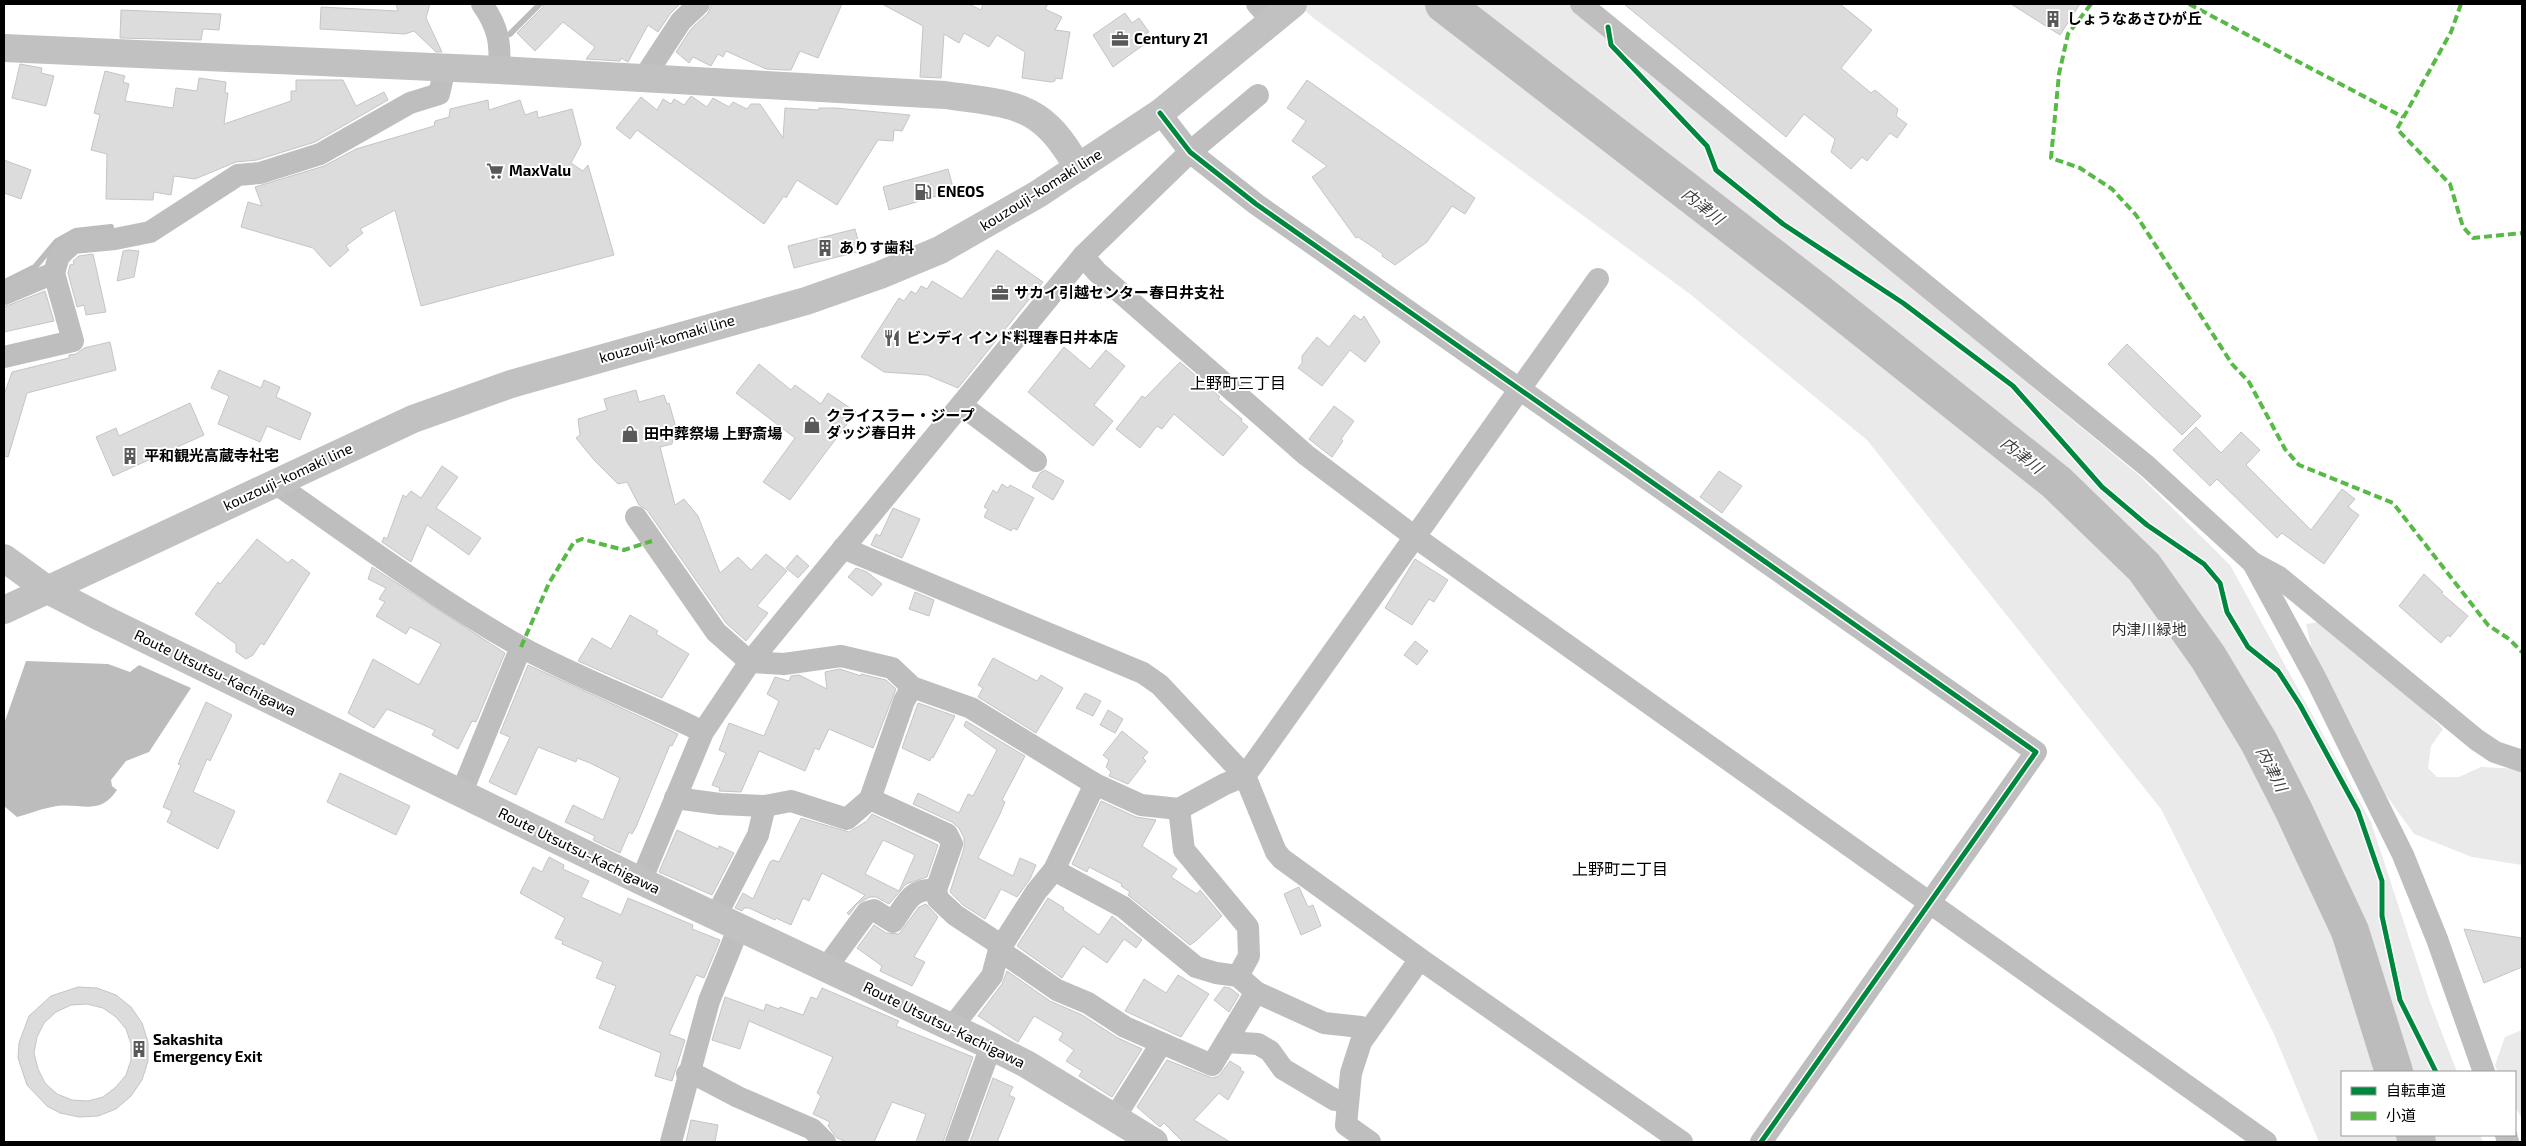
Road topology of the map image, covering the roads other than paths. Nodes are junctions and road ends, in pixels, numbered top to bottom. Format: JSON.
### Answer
{"nodes":[{"id":1,"x":482,"y":4,"type":"edge"},
{"id":2,"x":699,"y":4,"type":"edge"},
{"id":3,"x":1581,"y":4,"type":"edge"},
{"id":4,"x":1276,"y":10,"type":"edge"},
{"id":5,"x":4,"y":48,"type":"edge"},
{"id":6,"x":446,"y":68,"type":"junction"},
{"id":7,"x":499,"y":70,"type":"junction"},
{"id":8,"x":643,"y":79,"type":"junction"},
{"id":9,"x":1258,"y":95,"type":"dead end"},
{"id":10,"x":1160,"y":113,"type":"junction"},
{"id":11,"x":1190,"y":152,"type":"junction"},
{"id":12,"x":1078,"y":168,"type":"junction"},
{"id":13,"x":1083,"y":256,"type":"junction"},
{"id":14,"x":54,"y":273,"type":"junction"},
{"id":15,"x":1598,"y":279,"type":"dead end"},
{"id":16,"x":4,"y":294,"type":"edge"},
{"id":17,"x":4,"y":356,"type":"edge"},
{"id":18,"x":1520,"y":390,"type":"junction"},
{"id":19,"x":961,"y":405,"type":"junction"},
{"id":20,"x":1036,"y":461,"type":"dead end"},
{"id":21,"x":275,"y":483,"type":"junction"},
{"id":22,"x":636,"y":517,"type":"dead end"},
{"id":23,"x":1415,"y":537,"type":"junction"},
{"id":24,"x":843,"y":548,"type":"junction"},
{"id":25,"x":4,"y":558,"type":"edge"},
{"id":26,"x":2252,"y":563,"type":"junction"},
{"id":27,"x":48,"y":590,"type":"junction"},
{"id":28,"x":4,"y":610,"type":"edge"},
{"id":29,"x":521,"y":646,"type":"junction"},
{"id":30,"x":750,"y":662,"type":"junction"},
{"id":31,"x":912,"y":686,"type":"junction"},
{"id":32,"x":703,"y":732,"type":"junction"},
{"id":33,"x":2522,"y":761,"type":"edge"},
{"id":34,"x":1245,"y":776,"type":"junction"},
{"id":35,"x":1095,"y":784,"type":"junction"},
{"id":36,"x":461,"y":794,"type":"junction"},
{"id":37,"x":675,"y":798,"type":"junction"},
{"id":38,"x":870,"y":799,"type":"junction"},
{"id":39,"x":766,"y":806,"type":"junction"},
{"id":40,"x":1179,"y":809,"type":"junction"},
{"id":41,"x":1054,"y":870,"type":"junction"},
{"id":42,"x":641,"y":881,"type":"junction"},
{"id":43,"x":936,"y":890,"type":"junction"},
{"id":44,"x":1930,"y":904,"type":"junction"},
{"id":45,"x":727,"y":922,"type":"junction"},
{"id":46,"x":999,"y":950,"type":"junction"},
{"id":47,"x":1420,"y":959,"type":"junction"},
{"id":48,"x":826,"y":968,"type":"junction"},
{"id":49,"x":1238,"y":976,"type":"junction"},
{"id":50,"x":1256,"y":992,"type":"junction"},
{"id":51,"x":952,"y":1027,"type":"junction"},
{"id":52,"x":1368,"y":1032,"type":"junction"},
{"id":53,"x":1226,"y":1042,"type":"junction"},
{"id":54,"x":1161,"y":1044,"type":"junction"},
{"id":55,"x":991,"y":1046,"type":"junction"},
{"id":56,"x":2484,"y":1071,"type":"edge"},
{"id":57,"x":688,"y":1074,"type":"junction"},
{"id":58,"x":1348,"y":1102,"type":"junction"},
{"id":59,"x":1115,"y":1117,"type":"junction"},
{"id":60,"x":671,"y":1142,"type":"edge"},
{"id":61,"x":825,"y":1142,"type":"edge"},
{"id":62,"x":956,"y":1142,"type":"edge"},
{"id":63,"x":1154,"y":1142,"type":"edge"},
{"id":64,"x":1370,"y":1142,"type":"edge"},
{"id":65,"x":1682,"y":1142,"type":"edge"},
{"id":66,"x":1761,"y":1142,"type":"edge"},
{"id":67,"x":2266,"y":1142,"type":"edge"}],
"edges":[{"from":1,"to":7,"type":"street"},
{"from":2,"to":8,"type":"street"},
{"from":3,"to":26,"type":"street"},
{"from":4,"to":10,"type":"main road","name":"kouzouji-komaki line"},
{"from":5,"to":6,"type":"main road"},
{"from":6,"to":7,"type":"main road"},
{"from":6,"to":14,"type":"street"},
{"from":7,"to":8,"type":"main road"},
{"from":8,"to":12,"type":"main road"},
{"from":9,"to":11,"type":"street"},
{"from":10,"to":11,"type":"street"},
{"from":10,"to":12,"type":"main road","name":"kouzouji-komaki line"},
{"from":11,"to":13,"type":"street"},
{"from":11,"to":18,"type":"street"},
{"from":12,"to":21,"type":"main road","name":"kouzouji-komaki line"},
{"from":13,"to":19,"type":"street"},
{"from":13,"to":23,"type":"street"},
{"from":14,"to":16,"type":"street"},
{"from":14,"to":17,"type":"street"},
{"from":15,"to":18,"type":"street"},
{"from":18,"to":23,"type":"street"},
{"from":18,"to":44,"type":"street"},
{"from":19,"to":20,"type":"street"},
{"from":19,"to":24,"type":"street"},
{"from":21,"to":27,"type":"main road","name":"kouzouji-komaki line"},
{"from":21,"to":29,"type":"street"},
{"from":22,"to":30,"type":"street"},
{"from":23,"to":34,"type":"street"},
{"from":23,"to":44,"type":"street"},
{"from":24,"to":30,"type":"street"},
{"from":24,"to":34,"type":"street"},
{"from":25,"to":27,"type":"main road","name":"Route Utsutsu-Kachigawa"},
{"from":26,"to":33,"type":"street"},
{"from":26,"to":56,"type":"street"},
{"from":27,"to":28,"type":"main road","name":"kouzouji-komaki line"},
{"from":27,"to":36,"type":"main road","name":"Route Utsutsu-Kachigawa"},
{"from":29,"to":32,"type":"street"},
{"from":29,"to":36,"type":"street"},
{"from":30,"to":31,"type":"street"},
{"from":30,"to":32,"type":"street"},
{"from":31,"to":35,"type":"street"},
{"from":31,"to":38,"type":"street"},
{"from":32,"to":37,"type":"street"},
{"from":34,"to":40,"type":"street"},
{"from":34,"to":47,"type":"street"},
{"from":35,"to":40,"type":"street"},
{"from":35,"to":41,"type":"street"},
{"from":36,"to":42,"type":"main road","name":"Route Utsutsu-Kachigawa"},
{"from":37,"to":39,"type":"street"},
{"from":37,"to":42,"type":"street"},
{"from":38,"to":39,"type":"street"},
{"from":38,"to":43,"type":"street"},
{"from":39,"to":45,"type":"street"},
{"from":40,"to":49,"type":"street"},
{"from":41,"to":46,"type":"street"},
{"from":41,"to":49,"type":"street"},
{"from":42,"to":45,"type":"main road","name":"Route Utsutsu-Kachigawa"},
{"from":43,"to":46,"type":"street"},
{"from":43,"to":48,"type":"street"},
{"from":44,"to":66,"type":"street"},
{"from":44,"to":67,"type":"street"},
{"from":45,"to":48,"type":"main road","name":"Route Utsutsu-Kachigawa"},
{"from":45,"to":57,"type":"street"},
{"from":46,"to":51,"type":"street"},
{"from":46,"to":54,"type":"street"},
{"from":47,"to":52,"type":"street"},
{"from":47,"to":65,"type":"street"},
{"from":48,"to":51,"type":"main road","name":"Route Utsutsu-Kachigawa"},
{"from":49,"to":50,"type":"street"},
{"from":50,"to":52,"type":"street"},
{"from":50,"to":53,"type":"street"},
{"from":51,"to":55,"type":"main road","name":"Route Utsutsu-Kachigawa"},
{"from":52,"to":58,"type":"street"},
{"from":53,"to":54,"type":"street"},
{"from":53,"to":58,"type":"street"},
{"from":54,"to":59,"type":"street"},
{"from":55,"to":59,"type":"main road","name":"Route Utsutsu-Kachigawa"},
{"from":55,"to":62,"type":"street"},
{"from":57,"to":60,"type":"street"},
{"from":57,"to":61,"type":"street"},
{"from":58,"to":64,"type":"street"},
{"from":59,"to":63,"type":"main road","name":"Route Utsutsu-Kachigawa"}]}
